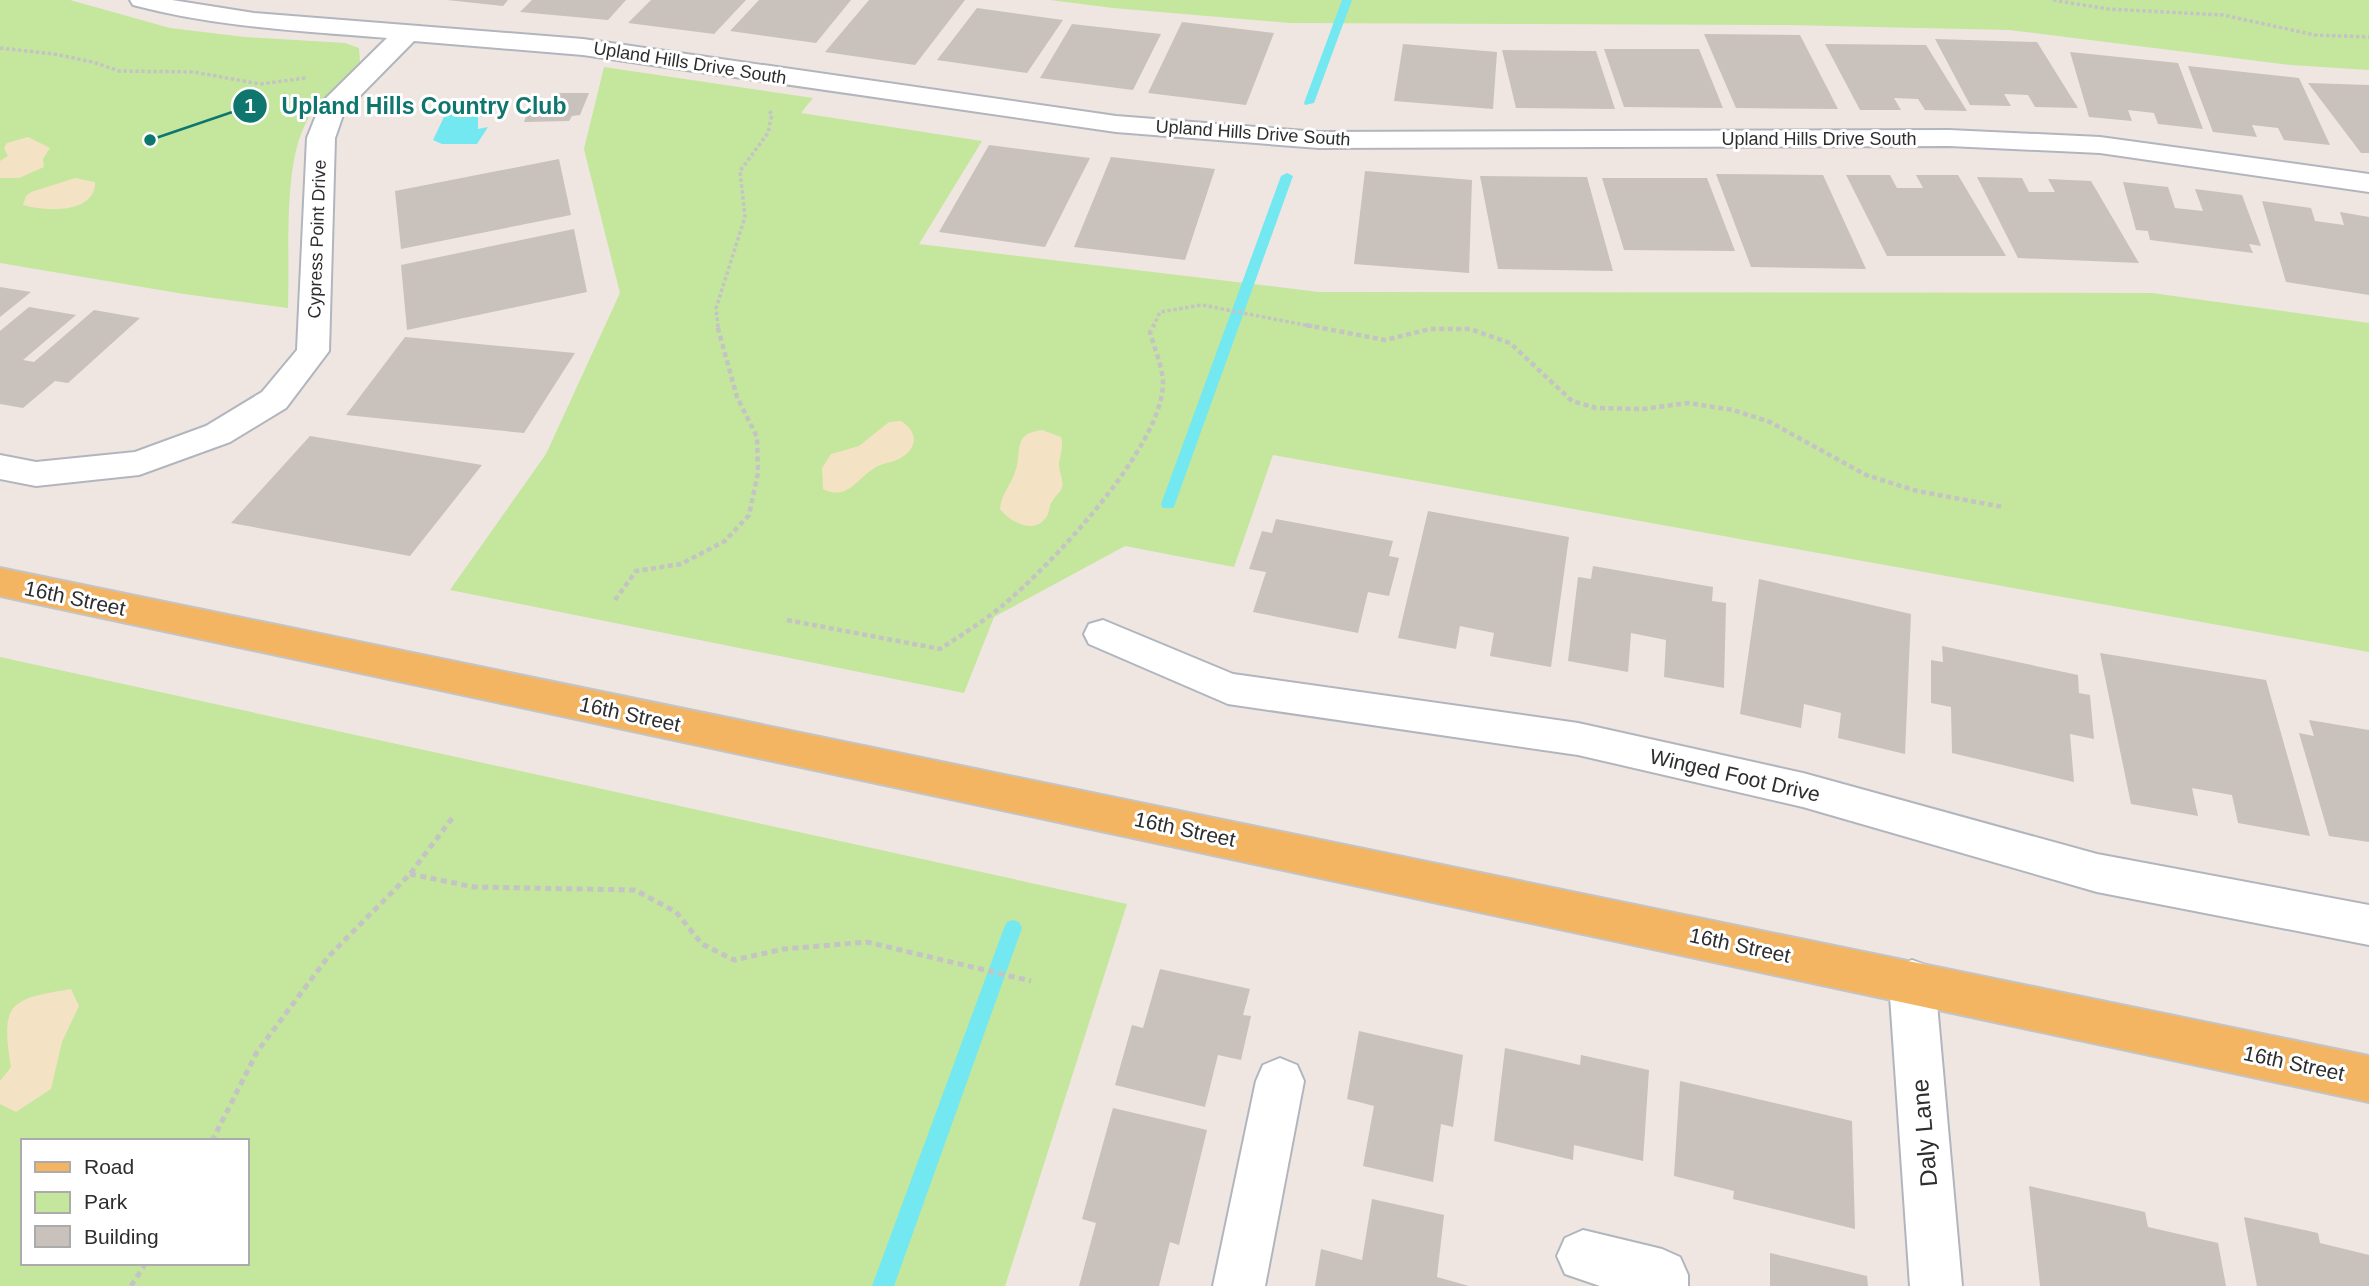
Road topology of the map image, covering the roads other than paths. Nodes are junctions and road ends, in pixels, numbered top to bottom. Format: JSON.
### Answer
{"nodes":[{"id":1,"x":142,"y":0,"type":"edge"},
{"id":2,"x":407,"y":33,"type":"junction"},
{"id":3,"x":2369,"y":183,"type":"edge"},
{"id":4,"x":0,"y":467,"type":"edge"},
{"id":5,"x":0,"y":582,"type":"edge"},
{"id":6,"x":1103,"y":634,"type":"dead end"},
{"id":7,"x":2369,"y":925,"type":"edge"},
{"id":8,"x":1912,"y":981,"type":"junction"},
{"id":9,"x":2369,"y":1079,"type":"edge"},
{"id":10,"x":1280,"y":1081,"type":"dead end"},
{"id":11,"x":1583,"y":1256,"type":"dead end"},
{"id":12,"x":1239,"y":1286,"type":"edge"},
{"id":13,"x":1662,"y":1286,"type":"edge"},
{"id":14,"x":1936,"y":1286,"type":"edge"}],
"edges":[{"from":1,"to":2,"type":"street","name":"Upland Hills Drive South"},
{"from":2,"to":3,"type":"street","name":"Upland Hills Drive South"},
{"from":2,"to":4,"type":"street","name":"Cypress Point Drive"},
{"from":5,"to":8,"type":"main road","name":"16th Street"},
{"from":6,"to":7,"type":"street","name":"Winged Foot Drive"},
{"from":8,"to":9,"type":"main road","name":"16th Street"},
{"from":8,"to":14,"type":"street","name":"Daly Lane"},
{"from":10,"to":12,"type":"street"},
{"from":11,"to":13,"type":"street"}]}
